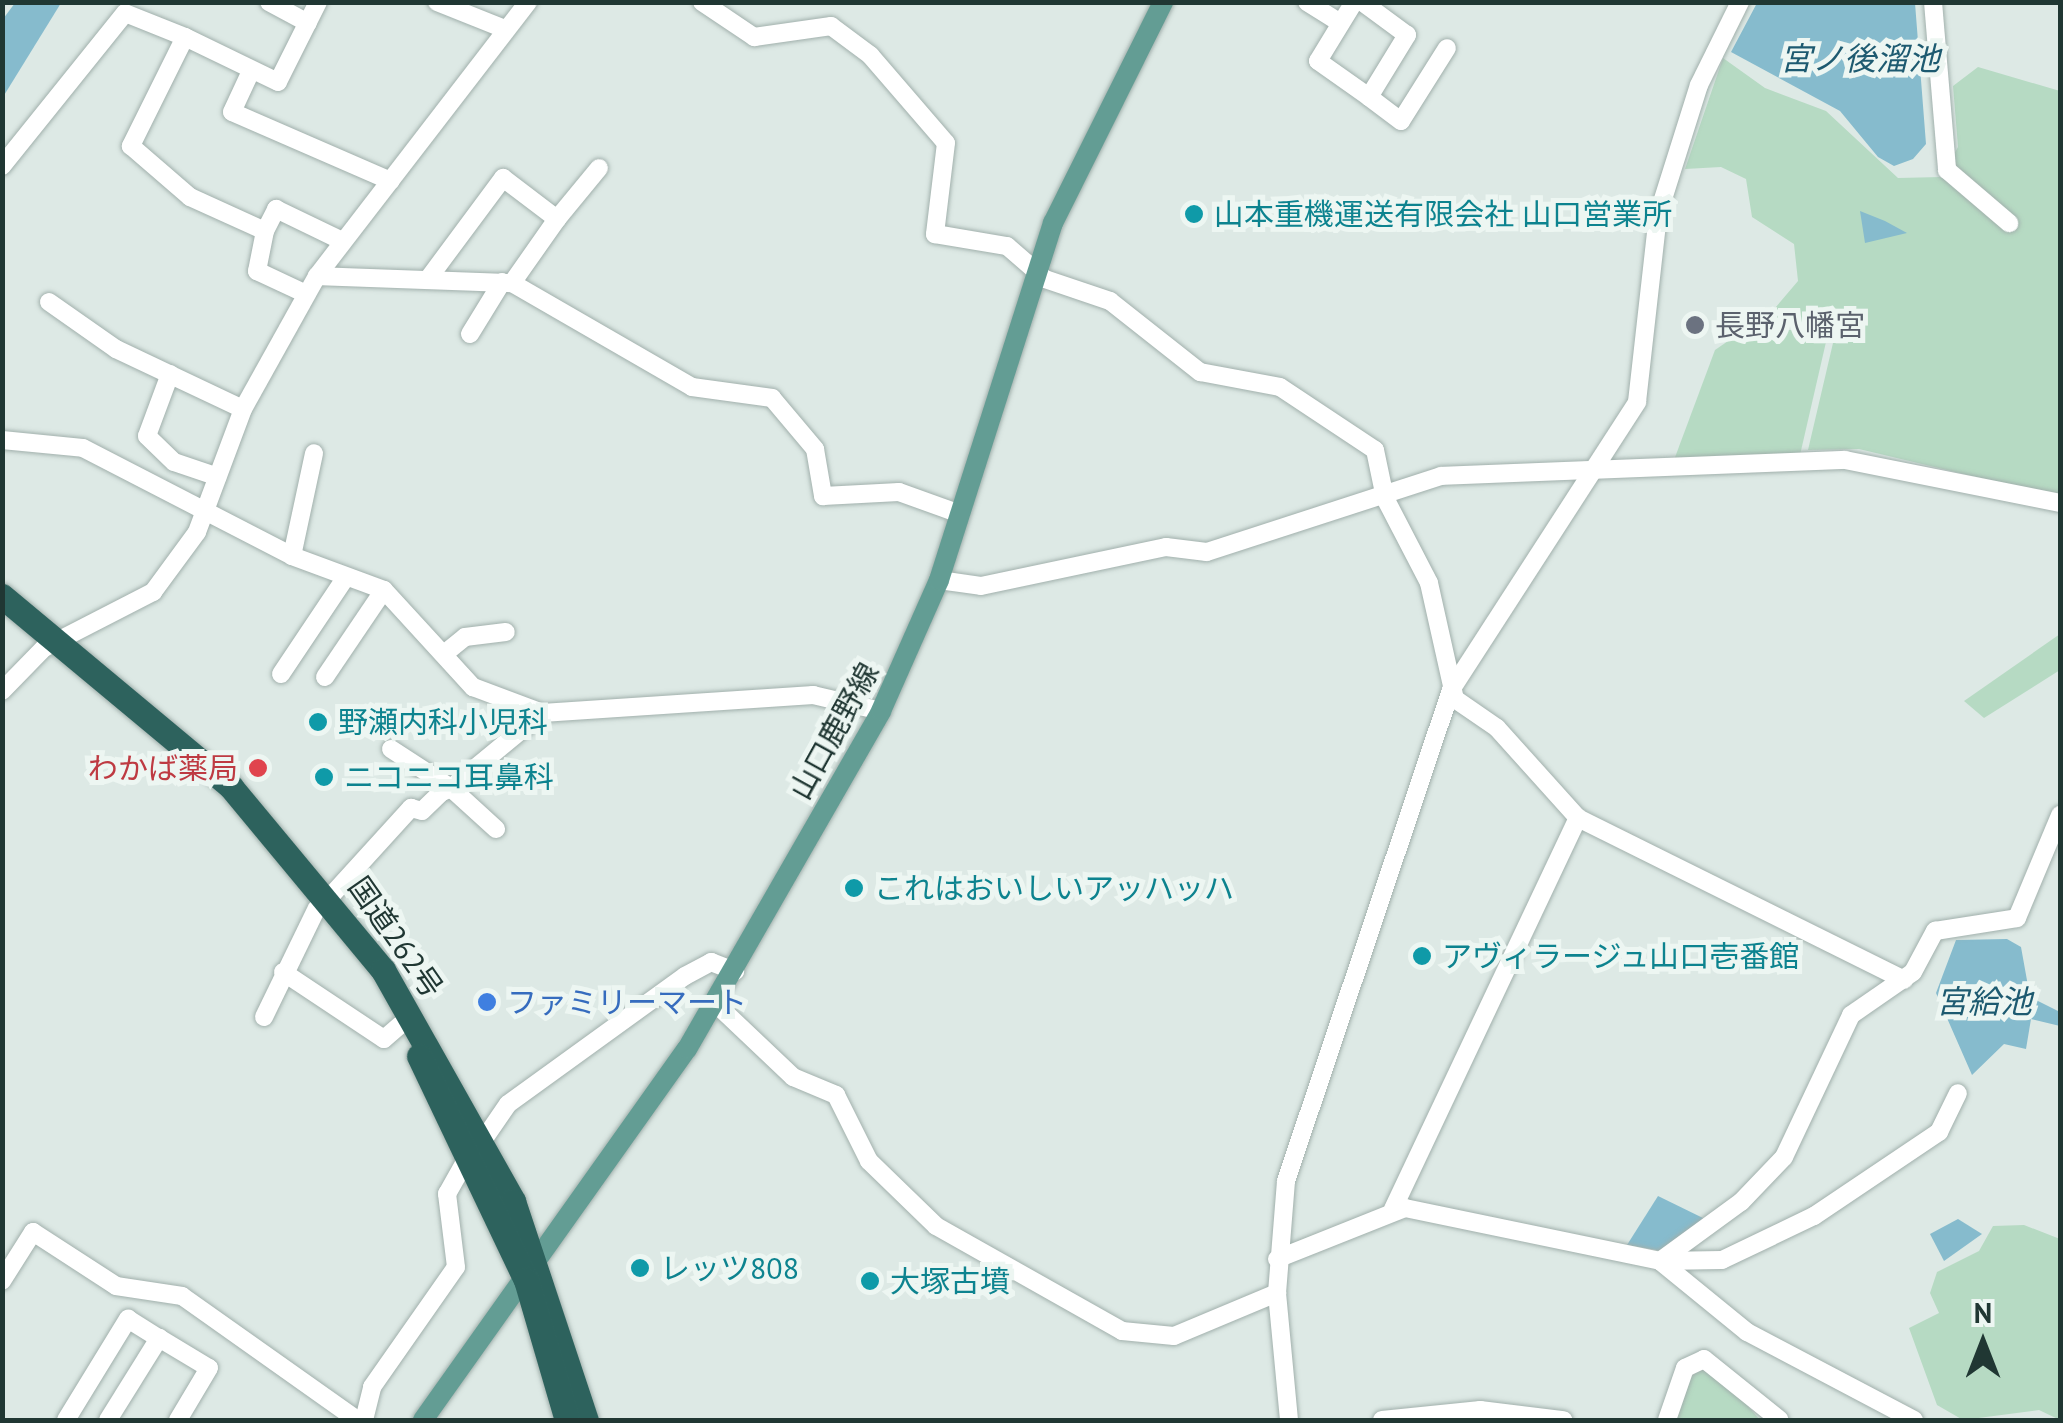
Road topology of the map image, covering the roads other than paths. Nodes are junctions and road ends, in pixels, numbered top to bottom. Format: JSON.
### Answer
{"nodes":[{"id":1,"x":269,"y":2,"type":"edge"},
{"id":2,"x":318,"y":2,"type":"edge"},
{"id":3,"x":438,"y":2,"type":"edge"},
{"id":4,"x":528,"y":2,"type":"edge"},
{"id":5,"x":702,"y":2,"type":"edge"},
{"id":6,"x":1163,"y":2,"type":"edge"},
{"id":7,"x":1307,"y":2,"type":"edge"},
{"id":8,"x":1354,"y":2,"type":"edge"},
{"id":9,"x":1362,"y":2,"type":"edge"},
{"id":10,"x":1740,"y":2,"type":"edge"},
{"id":11,"x":1933,"y":2,"type":"edge"},
{"id":12,"x":1336,"y":20,"type":"junction"},
{"id":13,"x":308,"y":23,"type":"junction"},
{"id":14,"x":505,"y":30,"type":"junction"},
{"id":15,"x":185,"y":37,"type":"junction"},
{"id":16,"x":1447,"y":48,"type":"dead end"},
{"id":17,"x":251,"y":70,"type":"junction"},
{"id":18,"x":1369,"y":97,"type":"junction"},
{"id":19,"x":2,"y":166,"type":"edge"},
{"id":20,"x":599,"y":168,"type":"dead end"},
{"id":21,"x":391,"y":181,"type":"junction"},
{"id":22,"x":557,"y":219,"type":"junction"},
{"id":23,"x":2009,"y":223,"type":"dead end"},
{"id":24,"x":266,"y":231,"type":"junction"},
{"id":25,"x":340,"y":240,"type":"junction"},
{"id":26,"x":1034,"y":273,"type":"junction"},
{"id":27,"x":317,"y":276,"type":"junction"},
{"id":28,"x":428,"y":278,"type":"junction"},
{"id":29,"x":507,"y":283,"type":"junction"},
{"id":30,"x":306,"y":294,"type":"junction"},
{"id":31,"x":49,"y":302,"type":"dead end"},
{"id":32,"x":470,"y":334,"type":"dead end"},
{"id":33,"x":170,"y":374,"type":"junction"},
{"id":34,"x":243,"y":409,"type":"junction"},
{"id":35,"x":2,"y":440,"type":"edge"},
{"id":36,"x":314,"y":452,"type":"dead end"},
{"id":37,"x":1595,"y":472,"type":"junction"},
{"id":38,"x":218,"y":477,"type":"junction"},
{"id":39,"x":1385,"y":498,"type":"junction"},
{"id":40,"x":2060,"y":503,"type":"edge"},
{"id":41,"x":206,"y":511,"type":"junction"},
{"id":42,"x":960,"y":514,"type":"junction"},
{"id":43,"x":292,"y":556,"type":"junction"},
{"id":44,"x":346,"y":577,"type":"junction"},
{"id":45,"x":939,"y":580,"type":"junction"},
{"id":46,"x":384,"y":590,"type":"junction"},
{"id":47,"x":2,"y":596,"type":"edge"},
{"id":48,"x":2,"y":616,"type":"edge"},
{"id":49,"x":506,"y":632,"type":"dead end"},
{"id":50,"x":52,"y":644,"type":"junction"},
{"id":51,"x":444,"y":654,"type":"junction"},
{"id":52,"x":281,"y":674,"type":"dead end"},
{"id":53,"x":325,"y":677,"type":"dead end"},
{"id":54,"x":1451,"y":690,"type":"junction"},
{"id":55,"x":2,"y":691,"type":"edge"},
{"id":56,"x":881,"y":711,"type":"junction"},
{"id":57,"x":542,"y":713,"type":"junction"},
{"id":58,"x":391,"y":749,"type":"dead end"},
{"id":59,"x":452,"y":788,"type":"junction"},
{"id":60,"x":2060,"y":815,"type":"edge"},
{"id":61,"x":1578,"y":818,"type":"junction"},
{"id":62,"x":496,"y":829,"type":"dead end"},
{"id":63,"x":323,"y":903,"type":"junction"},
{"id":64,"x":736,"y":971,"type":"junction"},
{"id":65,"x":283,"y":972,"type":"junction"},
{"id":66,"x":1904,"y":980,"type":"junction"},
{"id":67,"x":715,"y":1003,"type":"junction"},
{"id":68,"x":264,"y":1017,"type":"dead end"},
{"id":69,"x":400,"y":1026,"type":"junction"},
{"id":70,"x":1958,"y":1092,"type":"dead end"},
{"id":71,"x":477,"y":1145,"type":"junction"},
{"id":72,"x":1393,"y":1210,"type":"junction"},
{"id":73,"x":1277,"y":1259,"type":"junction"},
{"id":74,"x":1660,"y":1260,"type":"junction"},
{"id":75,"x":533,"y":1272,"type":"junction"},
{"id":76,"x":2,"y":1282,"type":"edge"},
{"id":77,"x":1277,"y":1293,"type":"junction"},
{"id":78,"x":158,"y":1338,"type":"junction"},
{"id":79,"x":66,"y":1420,"type":"edge"},
{"id":80,"x":108,"y":1420,"type":"edge"},
{"id":81,"x":178,"y":1420,"type":"edge"},
{"id":82,"x":360,"y":1420,"type":"edge"},
{"id":83,"x":423,"y":1420,"type":"edge"},
{"id":84,"x":566,"y":1420,"type":"edge"},
{"id":85,"x":586,"y":1420,"type":"edge"},
{"id":86,"x":1289,"y":1420,"type":"edge"},
{"id":87,"x":1382,"y":1420,"type":"edge"},
{"id":88,"x":1563,"y":1420,"type":"edge"},
{"id":89,"x":1667,"y":1420,"type":"edge"},
{"id":90,"x":1780,"y":1420,"type":"edge"},
{"id":91,"x":1914,"y":1420,"type":"edge"}],
"edges":[{"from":1,"to":13,"type":"street"},
{"from":2,"to":13,"type":"street"},
{"from":3,"to":14,"type":"street"},
{"from":4,"to":14,"type":"street"},
{"from":5,"to":26,"type":"street"},
{"from":6,"to":26,"type":"main road","name":"山口鹿野線"},
{"from":7,"to":12,"type":"street"},
{"from":8,"to":12,"type":"street"},
{"from":9,"to":18,"type":"street"},
{"from":10,"to":37,"type":"street"},
{"from":11,"to":23,"type":"street"},
{"from":12,"to":18,"type":"street"},
{"from":13,"to":17,"type":"street"},
{"from":14,"to":21,"type":"street"},
{"from":15,"to":17,"type":"street"},
{"from":15,"to":19,"type":"street"},
{"from":15,"to":24,"type":"street"},
{"from":16,"to":18,"type":"street"},
{"from":17,"to":21,"type":"street"},
{"from":20,"to":22,"type":"street"},
{"from":21,"to":25,"type":"street"},
{"from":22,"to":28,"type":"street"},
{"from":22,"to":29,"type":"street"},
{"from":24,"to":25,"type":"street"},
{"from":24,"to":30,"type":"street"},
{"from":25,"to":27,"type":"street"},
{"from":26,"to":39,"type":"street"},
{"from":26,"to":42,"type":"main road","name":"山口鹿野線"},
{"from":27,"to":28,"type":"street"},
{"from":27,"to":30,"type":"street"},
{"from":28,"to":29,"type":"street"},
{"from":29,"to":32,"type":"street"},
{"from":29,"to":42,"type":"street"},
{"from":30,"to":34,"type":"street"},
{"from":31,"to":33,"type":"street"},
{"from":33,"to":34,"type":"street"},
{"from":33,"to":38,"type":"street"},
{"from":34,"to":38,"type":"street"},
{"from":35,"to":41,"type":"street"},
{"from":36,"to":43,"type":"street"},
{"from":37,"to":39,"type":"street"},
{"from":37,"to":40,"type":"street"},
{"from":37,"to":54,"type":"street"},
{"from":38,"to":41,"type":"street"},
{"from":39,"to":45,"type":"street"},
{"from":39,"to":54,"type":"street"},
{"from":41,"to":43,"type":"street"},
{"from":41,"to":50,"type":"street"},
{"from":42,"to":45,"type":"main road","name":"山口鹿野線"},
{"from":43,"to":44,"type":"street"},
{"from":44,"to":46,"type":"street"},
{"from":44,"to":52,"type":"street"},
{"from":45,"to":56,"type":"main road","name":"山口鹿野線"},
{"from":46,"to":51,"type":"street"},
{"from":46,"to":53,"type":"street"},
{"from":47,"to":50,"type":"highway","name":"国道262号"},
{"from":48,"to":50,"type":"highway","name":"国道262号"},
{"from":49,"to":51,"type":"street"},
{"from":50,"to":55,"type":"street"},
{"from":50,"to":63,"type":"highway","name":"国道262号"},
{"from":51,"to":57,"type":"street"},
{"from":54,"to":61,"type":"street"},
{"from":54,"to":73,"type":"street"},
{"from":56,"to":57,"type":"street"},
{"from":56,"to":64,"type":"main road","name":"山口鹿野線"},
{"from":57,"to":59,"type":"street"},
{"from":58,"to":59,"type":"street"},
{"from":59,"to":62,"type":"street"},
{"from":59,"to":63,"type":"street"},
{"from":60,"to":66,"type":"street"},
{"from":61,"to":66,"type":"street"},
{"from":61,"to":72,"type":"street"},
{"from":63,"to":65,"type":"street"},
{"from":63,"to":69,"type":"highway","name":"国道262号"},
{"from":63,"to":71,"type":"highway","name":"国道262号"},
{"from":64,"to":67,"type":"main road","name":"山口鹿野線"},
{"from":64,"to":71,"type":"street"},
{"from":65,"to":68,"type":"street"},
{"from":65,"to":69,"type":"street"},
{"from":66,"to":74,"type":"street"},
{"from":67,"to":75,"type":"main road","name":"山口鹿野線"},
{"from":67,"to":77,"type":"street"},
{"from":69,"to":71,"type":"highway","name":"国道262号"},
{"from":70,"to":74,"type":"street"},
{"from":71,"to":75,"type":"highway","name":"国道262号"},
{"from":71,"to":82,"type":"street"},
{"from":72,"to":73,"type":"street"},
{"from":72,"to":74,"type":"street"},
{"from":73,"to":77,"type":"street"},
{"from":74,"to":91,"type":"street"},
{"from":75,"to":83,"type":"main road","name":"山口鹿野線"},
{"from":75,"to":84,"type":"highway","name":"国道262号"},
{"from":75,"to":85,"type":"highway","name":"国道262号"},
{"from":76,"to":82,"type":"street"},
{"from":77,"to":86,"type":"street"},
{"from":78,"to":79,"type":"street"},
{"from":78,"to":80,"type":"street"},
{"from":78,"to":81,"type":"street"},
{"from":87,"to":88,"type":"street"},
{"from":89,"to":90,"type":"street"}]}
